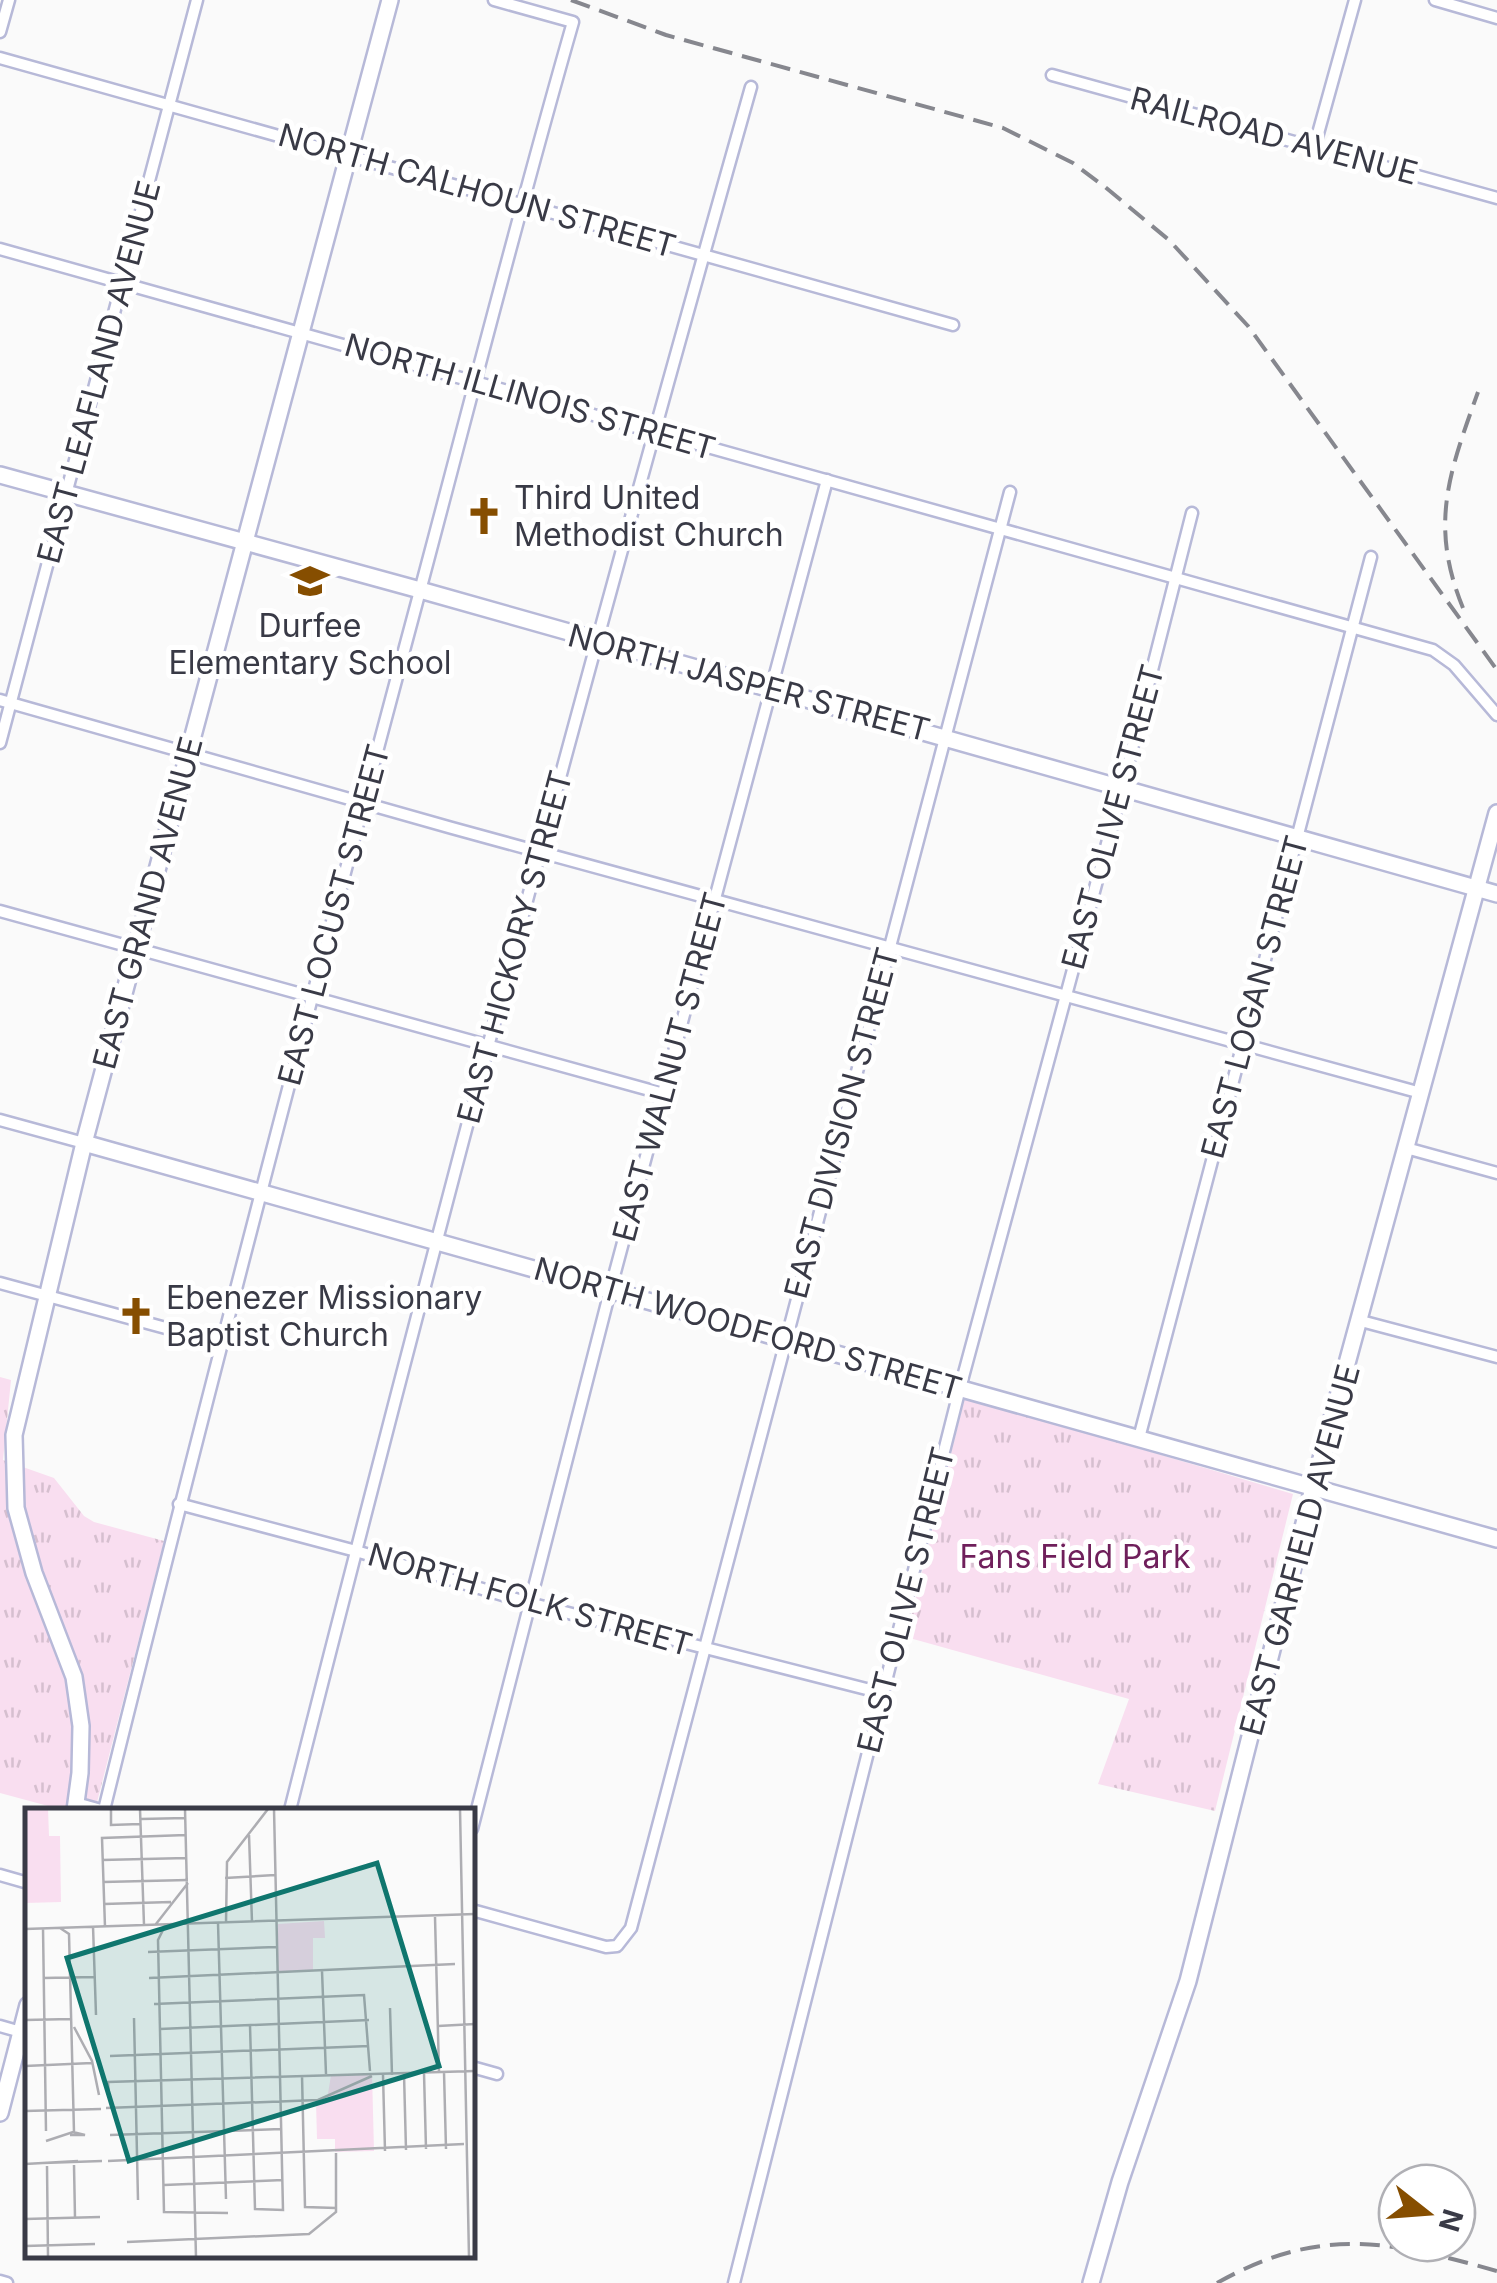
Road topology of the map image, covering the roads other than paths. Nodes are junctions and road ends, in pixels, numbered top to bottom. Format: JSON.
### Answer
{"nodes":[{"id":1,"x":9,"y":0,"type":"edge"},
{"id":2,"x":197,"y":0,"type":"edge"},
{"id":3,"x":390,"y":0,"type":"edge"},
{"id":4,"x":494,"y":0,"type":"edge"},
{"id":5,"x":1354,"y":0,"type":"edge"},
{"id":6,"x":1435,"y":0,"type":"edge"},
{"id":7,"x":1497,"y":18,"type":"edge"},
{"id":8,"x":0,"y":32,"type":"edge"},
{"id":9,"x":0,"y":58,"type":"edge"},
{"id":10,"x":1052,"y":75,"type":"dead end"},
{"id":11,"x":751,"y":87,"type":"dead end"},
{"id":12,"x":171,"y":104,"type":"junction"},
{"id":13,"x":1314,"y":148,"type":"junction"},
{"id":14,"x":348,"y":154,"type":"junction"},
{"id":15,"x":1497,"y":198,"type":"edge"},
{"id":16,"x":521,"y":204,"type":"junction"},
{"id":17,"x":0,"y":249,"type":"edge"},
{"id":18,"x":702,"y":255,"type":"junction"},
{"id":19,"x":122,"y":283,"type":"junction"},
{"id":20,"x":954,"y":326,"type":"dead end"},
{"id":21,"x":299,"y":332,"type":"junction"},
{"id":22,"x":476,"y":381,"type":"junction"},
{"id":23,"x":654,"y":432,"type":"junction"},
{"id":24,"x":0,"y":475,"type":"edge"},
{"id":25,"x":827,"y":480,"type":"junction"},
{"id":26,"x":1010,"y":492,"type":"dead end"},
{"id":27,"x":66,"y":494,"type":"junction"},
{"id":28,"x":1192,"y":512,"type":"dead end"},
{"id":29,"x":1000,"y":528,"type":"junction"},
{"id":30,"x":246,"y":542,"type":"junction"},
{"id":31,"x":1372,"y":557,"type":"dead end"},
{"id":32,"x":1176,"y":578,"type":"junction"},
{"id":33,"x":420,"y":590,"type":"junction"},
{"id":34,"x":1352,"y":626,"type":"junction"},
{"id":35,"x":599,"y":642,"type":"junction"},
{"id":36,"x":770,"y":690,"type":"junction"},
{"id":37,"x":6,"y":701,"type":"edge"},
{"id":38,"x":1497,"y":715,"type":"edge"},
{"id":39,"x":944,"y":737,"type":"junction"},
{"id":40,"x":0,"y":743,"type":"edge"},
{"id":41,"x":188,"y":752,"type":"junction"},
{"id":42,"x":1122,"y":788,"type":"junction"},
{"id":43,"x":363,"y":802,"type":"junction"},
{"id":44,"x":1497,"y":813,"type":"edge"},
{"id":45,"x":1298,"y":837,"type":"junction"},
{"id":46,"x":540,"y":851,"type":"junction"},
{"id":47,"x":1476,"y":888,"type":"junction"},
{"id":48,"x":1497,"y":894,"type":"edge"},
{"id":49,"x":715,"y":898,"type":"junction"},
{"id":50,"x":0,"y":912,"type":"edge"},
{"id":51,"x":888,"y":947,"type":"junction"},
{"id":52,"x":136,"y":949,"type":"junction"},
{"id":53,"x":312,"y":997,"type":"junction"},
{"id":54,"x":1065,"y":998,"type":"junction"},
{"id":55,"x":1241,"y":1046,"type":"junction"},
{"id":56,"x":490,"y":1047,"type":"junction"},
{"id":57,"x":1421,"y":1093,"type":"junction"},
{"id":58,"x":664,"y":1094,"type":"junction"},
{"id":59,"x":0,"y":1120,"type":"edge"},
{"id":60,"x":84,"y":1143,"type":"junction"},
{"id":61,"x":1406,"y":1148,"type":"junction"},
{"id":62,"x":1497,"y":1173,"type":"edge"},
{"id":63,"x":261,"y":1194,"type":"junction"},
{"id":64,"x":435,"y":1242,"type":"junction"},
{"id":65,"x":0,"y":1284,"type":"edge"},
{"id":66,"x":610,"y":1291,"type":"junction"},
{"id":67,"x":45,"y":1296,"type":"junction"},
{"id":68,"x":1360,"y":1322,"type":"junction"},
{"id":69,"x":784,"y":1339,"type":"junction"},
{"id":70,"x":222,"y":1344,"type":"junction"},
{"id":71,"x":1497,"y":1356,"type":"edge"},
{"id":72,"x":960,"y":1388,"type":"junction"},
{"id":73,"x":1139,"y":1438,"type":"junction"},
{"id":74,"x":1313,"y":1488,"type":"junction"},
{"id":75,"x":179,"y":1504,"type":"junction"},
{"id":76,"x":1497,"y":1539,"type":"edge"},
{"id":77,"x":356,"y":1551,"type":"junction"},
{"id":78,"x":529,"y":1603,"type":"junction"},
{"id":79,"x":703,"y":1648,"type":"junction"},
{"id":80,"x":882,"y":1693,"type":"junction"},
{"id":81,"x":76,"y":1807,"type":"edge"},
{"id":82,"x":103,"y":1808,"type":"edge"},
{"id":83,"x":291,"y":1808,"type":"edge"},
{"id":84,"x":475,"y":1816,"type":"edge"},
{"id":85,"x":0,"y":1875,"type":"edge"},
{"id":86,"x":25,"y":1882,"type":"edge"},
{"id":87,"x":475,"y":1911,"type":"edge"},
{"id":88,"x":25,"y":2016,"type":"edge"},
{"id":89,"x":0,"y":2026,"type":"edge"},
{"id":90,"x":21,"y":2032,"type":"junction"},
{"id":91,"x":475,"y":2069,"type":"edge"},
{"id":92,"x":496,"y":2074,"type":"dead end"},
{"id":93,"x":0,"y":2112,"type":"edge"},
{"id":94,"x":734,"y":2283,"type":"edge"},
{"id":95,"x":1091,"y":2283,"type":"edge"}],
"edges":[{"from":1,"to":8,"type":"street"},
{"from":2,"to":12,"type":"street","name":"EAST LEAFLAND AVENUE"},
{"from":3,"to":14,"type":"street","name":"EAST GRAND AVENUE"},
{"from":4,"to":16,"type":"street","name":"EAST LOCUST STREET"},
{"from":5,"to":13,"type":"street"},
{"from":6,"to":7,"type":"street"},
{"from":9,"to":12,"type":"street","name":"NORTH CALHOUN STREET"},
{"from":10,"to":13,"type":"street","name":"RAILROAD AVENUE"},
{"from":11,"to":18,"type":"street","name":"EAST HICKORY STREET"},
{"from":12,"to":14,"type":"street","name":"NORTH CALHOUN STREET"},
{"from":12,"to":19,"type":"street","name":"EAST LEAFLAND AVENUE"},
{"from":13,"to":15,"type":"street","name":"RAILROAD AVENUE"},
{"from":14,"to":16,"type":"street","name":"NORTH CALHOUN STREET"},
{"from":14,"to":21,"type":"street","name":"EAST GRAND AVENUE"},
{"from":16,"to":18,"type":"street","name":"NORTH CALHOUN STREET"},
{"from":16,"to":22,"type":"street","name":"EAST LOCUST STREET"},
{"from":17,"to":19,"type":"street","name":"NORTH ILLINOIS STREET"},
{"from":18,"to":20,"type":"street","name":"NORTH CALHOUN STREET"},
{"from":18,"to":23,"type":"street","name":"EAST HICKORY STREET"},
{"from":19,"to":21,"type":"street","name":"NORTH ILLINOIS STREET"},
{"from":19,"to":27,"type":"street","name":"EAST LEAFLAND AVENUE"},
{"from":21,"to":22,"type":"street","name":"NORTH ILLINOIS STREET"},
{"from":21,"to":30,"type":"street","name":"EAST GRAND AVENUE"},
{"from":22,"to":23,"type":"street","name":"NORTH ILLINOIS STREET"},
{"from":22,"to":33,"type":"street","name":"EAST LOCUST STREET"},
{"from":23,"to":25,"type":"street","name":"NORTH ILLINOIS STREET"},
{"from":23,"to":35,"type":"street","name":"EAST HICKORY STREET"},
{"from":24,"to":27,"type":"street","name":"NORTH JASPER STREET"},
{"from":25,"to":29,"type":"street","name":"NORTH ILLINOIS STREET"},
{"from":25,"to":36,"type":"street","name":"EAST WALNUT STREET"},
{"from":26,"to":29,"type":"street","name":"EAST DIVISION STREET"},
{"from":27,"to":30,"type":"street","name":"NORTH JASPER STREET"},
{"from":27,"to":37,"type":"street","name":"EAST LEAFLAND AVENUE"},
{"from":28,"to":32,"type":"street","name":"EAST OLIVE STREET"},
{"from":29,"to":32,"type":"street","name":"NORTH ILLINOIS STREET"},
{"from":29,"to":39,"type":"street","name":"EAST DIVISION STREET"},
{"from":30,"to":33,"type":"street","name":"NORTH JASPER STREET"},
{"from":30,"to":41,"type":"street","name":"EAST GRAND AVENUE"},
{"from":31,"to":34,"type":"street","name":"EAST LOGAN STREET"},
{"from":32,"to":34,"type":"street","name":"NORTH ILLINOIS STREET"},
{"from":32,"to":42,"type":"street","name":"EAST OLIVE STREET"},
{"from":33,"to":35,"type":"street","name":"NORTH JASPER STREET"},
{"from":33,"to":43,"type":"street","name":"EAST LOCUST STREET"},
{"from":34,"to":38,"type":"street","name":"NORTH ILLINOIS STREET"},
{"from":34,"to":45,"type":"street","name":"EAST LOGAN STREET"},
{"from":35,"to":36,"type":"street","name":"NORTH JASPER STREET"},
{"from":35,"to":46,"type":"street","name":"EAST HICKORY STREET"},
{"from":36,"to":39,"type":"street","name":"NORTH JASPER STREET"},
{"from":36,"to":49,"type":"street","name":"EAST WALNUT STREET"},
{"from":37,"to":40,"type":"street","name":"EAST LEAFLAND AVENUE"},
{"from":37,"to":41,"type":"street"},
{"from":39,"to":42,"type":"street","name":"NORTH JASPER STREET"},
{"from":39,"to":51,"type":"street","name":"EAST DIVISION STREET"},
{"from":41,"to":43,"type":"street"},
{"from":41,"to":52,"type":"street","name":"EAST GRAND AVENUE"},
{"from":42,"to":45,"type":"street","name":"NORTH JASPER STREET"},
{"from":42,"to":54,"type":"street","name":"EAST OLIVE STREET"},
{"from":43,"to":46,"type":"street"},
{"from":43,"to":53,"type":"street","name":"EAST LOCUST STREET"},
{"from":44,"to":47,"type":"street","name":"EAST GARFIELD AVENUE"},
{"from":45,"to":47,"type":"street","name":"NORTH JASPER STREET"},
{"from":45,"to":55,"type":"street","name":"EAST LOGAN STREET"},
{"from":46,"to":49,"type":"street"},
{"from":46,"to":56,"type":"street","name":"EAST HICKORY STREET"},
{"from":47,"to":48,"type":"street","name":"NORTH JASPER STREET"},
{"from":47,"to":57,"type":"street","name":"EAST GARFIELD AVENUE"},
{"from":49,"to":51,"type":"street"},
{"from":49,"to":58,"type":"street","name":"EAST WALNUT STREET"},
{"from":50,"to":52,"type":"street"},
{"from":51,"to":54,"type":"street"},
{"from":51,"to":69,"type":"street","name":"EAST DIVISION STREET"},
{"from":52,"to":53,"type":"street"},
{"from":52,"to":60,"type":"street","name":"EAST GRAND AVENUE"},
{"from":53,"to":56,"type":"street"},
{"from":53,"to":63,"type":"street","name":"EAST LOCUST STREET"},
{"from":54,"to":55,"type":"street"},
{"from":54,"to":72,"type":"street","name":"EAST OLIVE STREET"},
{"from":55,"to":57,"type":"street"},
{"from":55,"to":73,"type":"street","name":"EAST LOGAN STREET"},
{"from":56,"to":58,"type":"street"},
{"from":56,"to":64,"type":"street","name":"EAST HICKORY STREET"},
{"from":57,"to":61,"type":"street","name":"EAST GARFIELD AVENUE"},
{"from":58,"to":66,"type":"street","name":"EAST WALNUT STREET"},
{"from":59,"to":60,"type":"street","name":"NORTH WOODFORD STREET"},
{"from":60,"to":63,"type":"street","name":"NORTH WOODFORD STREET"},
{"from":60,"to":67,"type":"street","name":"EAST GRAND AVENUE"},
{"from":61,"to":62,"type":"street"},
{"from":61,"to":68,"type":"street","name":"EAST GARFIELD AVENUE"},
{"from":63,"to":64,"type":"street","name":"NORTH WOODFORD STREET"},
{"from":63,"to":70,"type":"street","name":"EAST LOCUST STREET"},
{"from":64,"to":66,"type":"street","name":"NORTH WOODFORD STREET"},
{"from":64,"to":77,"type":"street","name":"EAST HICKORY STREET"},
{"from":65,"to":67,"type":"street"},
{"from":66,"to":69,"type":"street","name":"NORTH WOODFORD STREET"},
{"from":66,"to":78,"type":"street","name":"EAST WALNUT STREET"},
{"from":67,"to":70,"type":"street"},
{"from":67,"to":81,"type":"street","name":"EAST GRAND AVENUE"},
{"from":68,"to":71,"type":"street"},
{"from":68,"to":74,"type":"street","name":"EAST GARFIELD AVENUE"},
{"from":69,"to":72,"type":"street","name":"NORTH WOODFORD STREET"},
{"from":69,"to":79,"type":"street","name":"EAST DIVISION STREET"},
{"from":70,"to":75,"type":"street","name":"EAST LOCUST STREET"},
{"from":72,"to":73,"type":"street","name":"NORTH WOODFORD STREET"},
{"from":72,"to":80,"type":"street","name":"EAST OLIVE STREET"},
{"from":73,"to":74,"type":"street","name":"NORTH WOODFORD STREET"},
{"from":74,"to":76,"type":"street","name":"NORTH WOODFORD STREET"},
{"from":74,"to":95,"type":"street","name":"EAST GARFIELD AVENUE"},
{"from":75,"to":77,"type":"street","name":"NORTH FOLK STREET"},
{"from":75,"to":82,"type":"street","name":"EAST LOCUST STREET"},
{"from":77,"to":78,"type":"street","name":"NORTH FOLK STREET"},
{"from":77,"to":83,"type":"street","name":"EAST HICKORY STREET"},
{"from":78,"to":79,"type":"street","name":"NORTH FOLK STREET"},
{"from":78,"to":84,"type":"street","name":"EAST WALNUT STREET"},
{"from":79,"to":80,"type":"street","name":"NORTH FOLK STREET"},
{"from":79,"to":87,"type":"street","name":"EAST DIVISION STREET"},
{"from":80,"to":94,"type":"street","name":"EAST OLIVE STREET"},
{"from":85,"to":86,"type":"street"},
{"from":88,"to":90,"type":"street"},
{"from":89,"to":90,"type":"street"},
{"from":90,"to":93,"type":"street"},
{"from":91,"to":92,"type":"street"}]}
